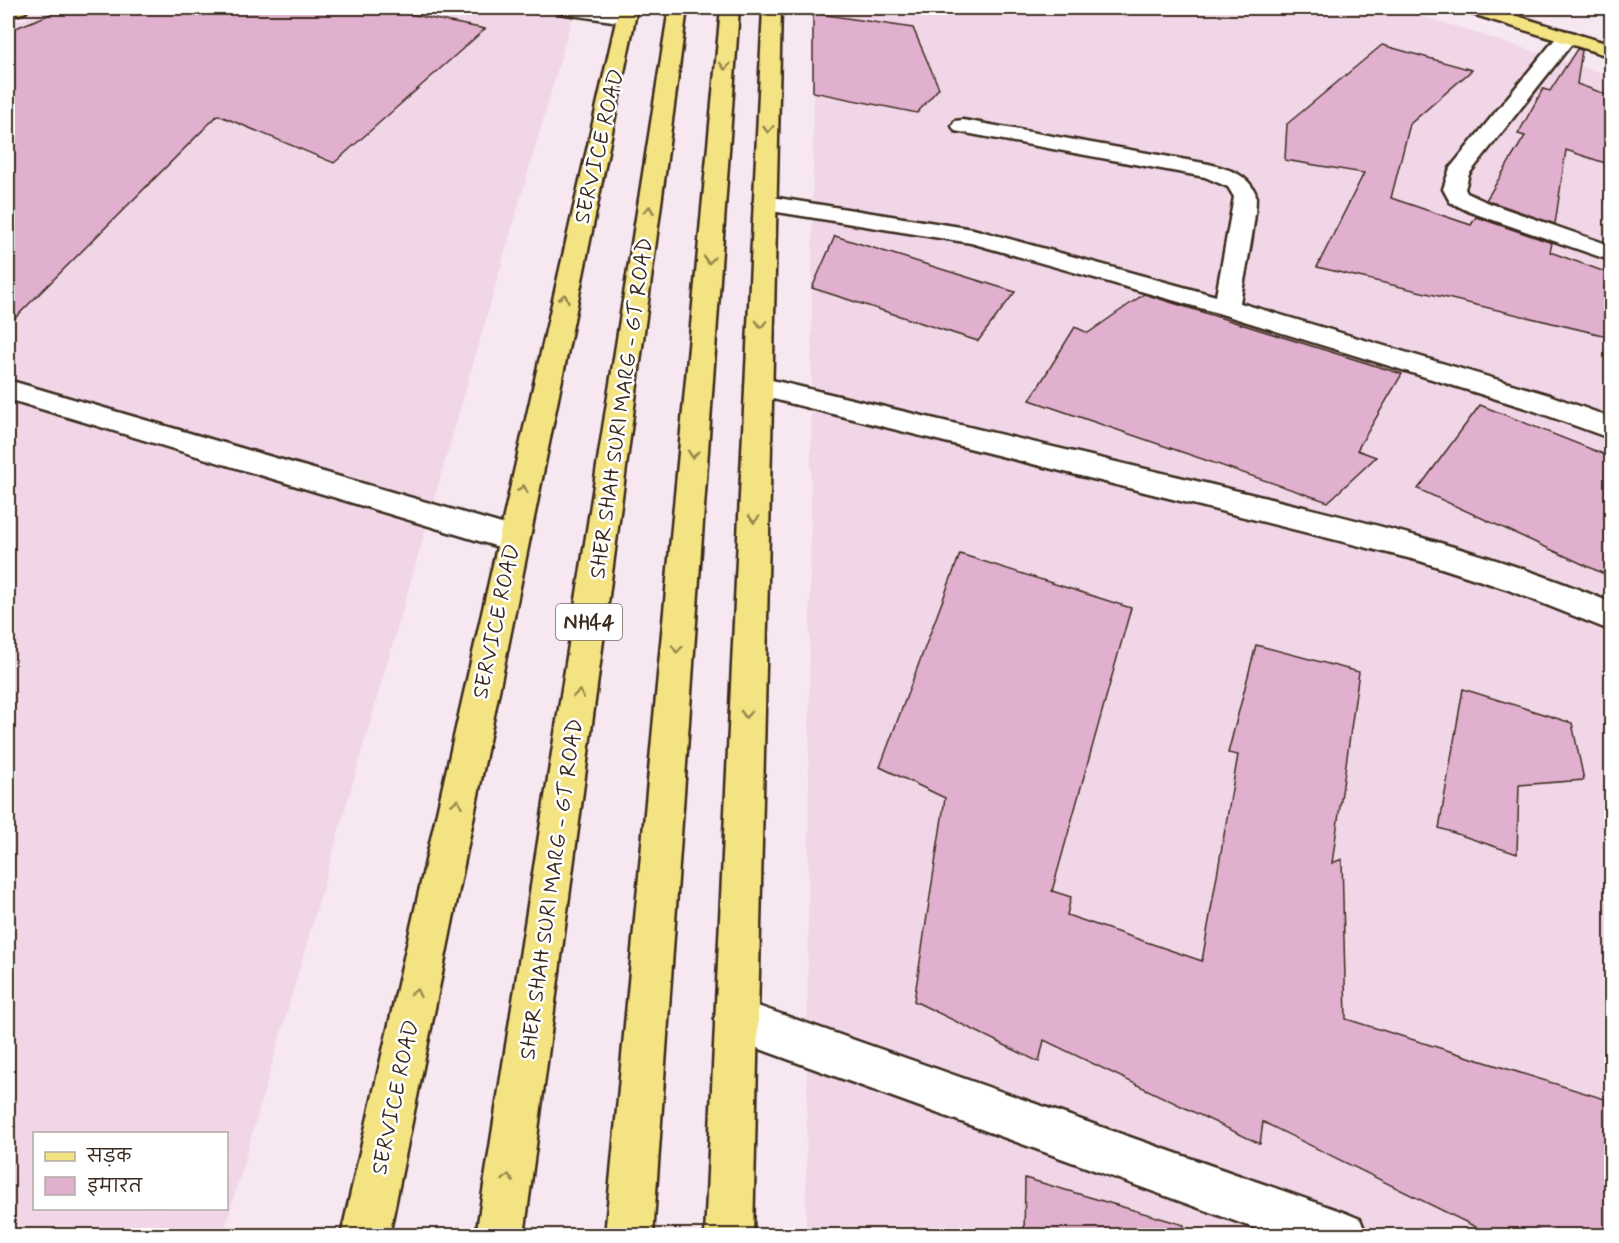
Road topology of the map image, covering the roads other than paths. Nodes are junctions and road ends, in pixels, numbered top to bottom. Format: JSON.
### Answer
{"nodes":[{"id":1,"x":19,"y":8,"type":"edge"},
{"id":2,"x":565,"y":8,"type":"edge"},
{"id":3,"x":678,"y":8,"type":"edge"},
{"id":4,"x":730,"y":8,"type":"edge"},
{"id":5,"x":772,"y":8,"type":"edge"},
{"id":6,"x":1473,"y":8,"type":"edge"},
{"id":7,"x":8,"y":11,"type":"edge"},
{"id":8,"x":627,"y":12,"type":"edge"},
{"id":9,"x":1568,"y":37,"type":"junction"},
{"id":10,"x":1611,"y":51,"type":"edge"},
{"id":11,"x":963,"y":126,"type":"dead end"},
{"id":12,"x":765,"y":202,"type":"junction"},
{"id":13,"x":1611,"y":254,"type":"edge"},
{"id":14,"x":1227,"y":307,"type":"junction"},
{"id":15,"x":759,"y":386,"type":"junction"},
{"id":16,"x":8,"y":390,"type":"edge"},
{"id":17,"x":1611,"y":429,"type":"edge"},
{"id":18,"x":512,"y":539,"type":"junction"},
{"id":19,"x":1611,"y":618,"type":"edge"},
{"id":20,"x":735,"y":1019,"type":"junction"},
{"id":21,"x":365,"y":1236,"type":"edge"},
{"id":22,"x":500,"y":1236,"type":"edge"},
{"id":23,"x":629,"y":1236,"type":"edge"},
{"id":24,"x":729,"y":1236,"type":"edge"},
{"id":25,"x":1343,"y":1236,"type":"edge"}],
"edges":[{"from":1,"to":7,"type":"main road"},
{"from":2,"to":8,"type":"street"},
{"from":22,"to":3,"type":"main road","name":"SHER SHAH SURI MARG - GT ROAD","number":"NH44","one_way":true},
{"from":4,"to":23,"type":"main road","one_way":true},
{"from":5,"to":12,"type":"main road","one_way":true},
{"from":6,"to":9,"type":"main road"},
{"from":18,"to":8,"type":"main road","name":"SERVICE ROAD","one_way":true},
{"from":9,"to":10,"type":"main road"},
{"from":9,"to":13,"type":"street"},
{"from":11,"to":14,"type":"street"},
{"from":12,"to":14,"type":"street"},
{"from":12,"to":15,"type":"main road","one_way":true},
{"from":14,"to":17,"type":"street"},
{"from":15,"to":19,"type":"street"},
{"from":15,"to":20,"type":"main road","one_way":true},
{"from":16,"to":18,"type":"street"},
{"from":21,"to":18,"type":"main road","name":"SERVICE ROAD","one_way":true},
{"from":20,"to":24,"type":"main road"},
{"from":20,"to":25,"type":"street"}]}
